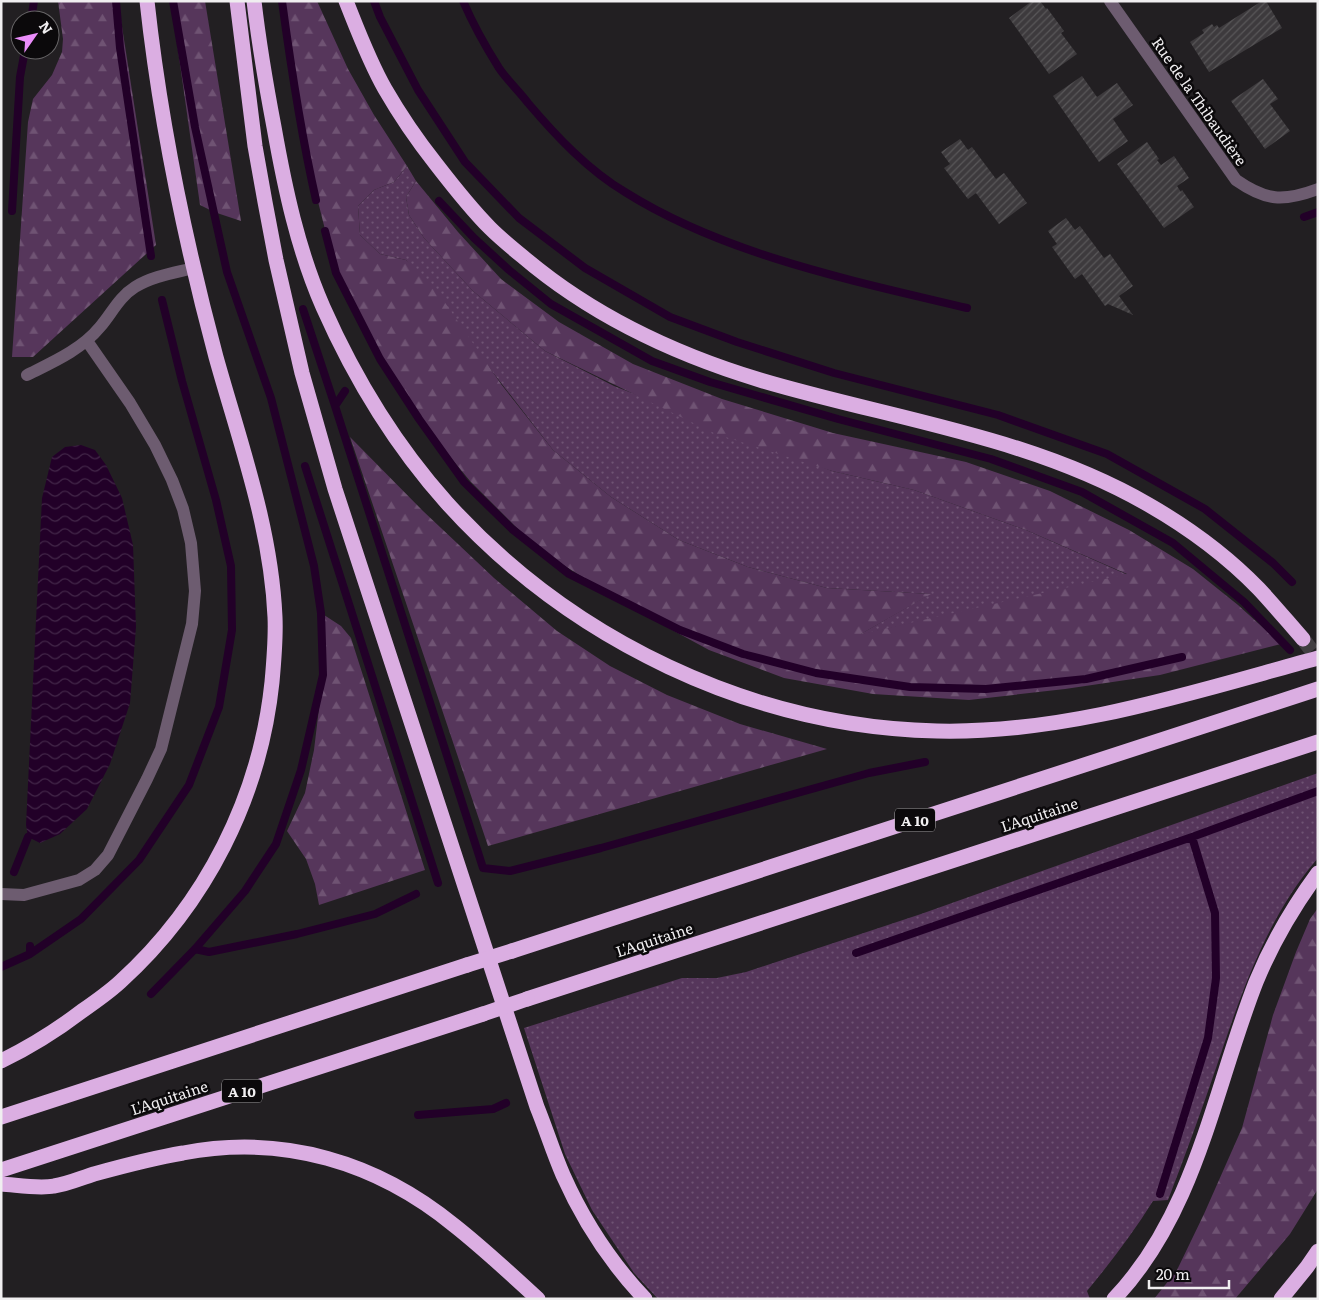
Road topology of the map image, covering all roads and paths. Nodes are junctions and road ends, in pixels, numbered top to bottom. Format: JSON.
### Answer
{"nodes":[{"id":1,"x":147,"y":1,"type":"edge"},
{"id":2,"x":237,"y":1,"type":"edge"},
{"id":3,"x":254,"y":1,"type":"edge"},
{"id":4,"x":346,"y":1,"type":"edge"},
{"id":5,"x":1110,"y":1,"type":"edge"},
{"id":6,"x":1318,"y":189,"type":"edge"},
{"id":7,"x":194,"y":268,"type":"junction"},
{"id":8,"x":87,"y":340,"type":"junction"},
{"id":9,"x":27,"y":375,"type":"dead end"},
{"id":10,"x":1303,"y":639,"type":"tunnel mouth"},
{"id":11,"x":1318,"y":658,"type":"edge"},
{"id":12,"x":1318,"y":689,"type":"edge"},
{"id":13,"x":1318,"y":742,"type":"edge"},
{"id":14,"x":1318,"y":873,"type":"edge"},
{"id":15,"x":1,"y":894,"type":"edge"},
{"id":16,"x":1,"y":1061,"type":"edge"},
{"id":17,"x":1,"y":1117,"type":"edge"},
{"id":18,"x":1,"y":1170,"type":"edge"},
{"id":19,"x":1,"y":1184,"type":"edge"},
{"id":20,"x":1318,"y":1251,"type":"edge"},
{"id":21,"x":538,"y":1299,"type":"edge"},
{"id":22,"x":645,"y":1299,"type":"edge"},
{"id":23,"x":1114,"y":1299,"type":"edge"},
{"id":24,"x":1281,"y":1299,"type":"edge"}],
"edges":[{"from":1,"to":7,"type":"highway"},
{"from":2,"to":22,"type":"highway"},
{"from":3,"to":11,"type":"highway"},
{"from":4,"to":10,"type":"highway"},
{"from":5,"to":6,"type":"street","name":"Rue de la Thibaudière"},
{"from":7,"to":8,"type":"street"},
{"from":7,"to":16,"type":"highway"},
{"from":8,"to":9,"type":"street"},
{"from":8,"to":15,"type":"street"},
{"from":12,"to":17,"type":"highway","number":"A 10","bridge":true},
{"from":13,"to":18,"type":"highway","name":"L'Aquitaine","number":"A 10","bridge":true},
{"from":14,"to":23,"type":"highway"},
{"from":19,"to":21,"type":"highway"},
{"from":20,"to":24,"type":"highway"}]}
